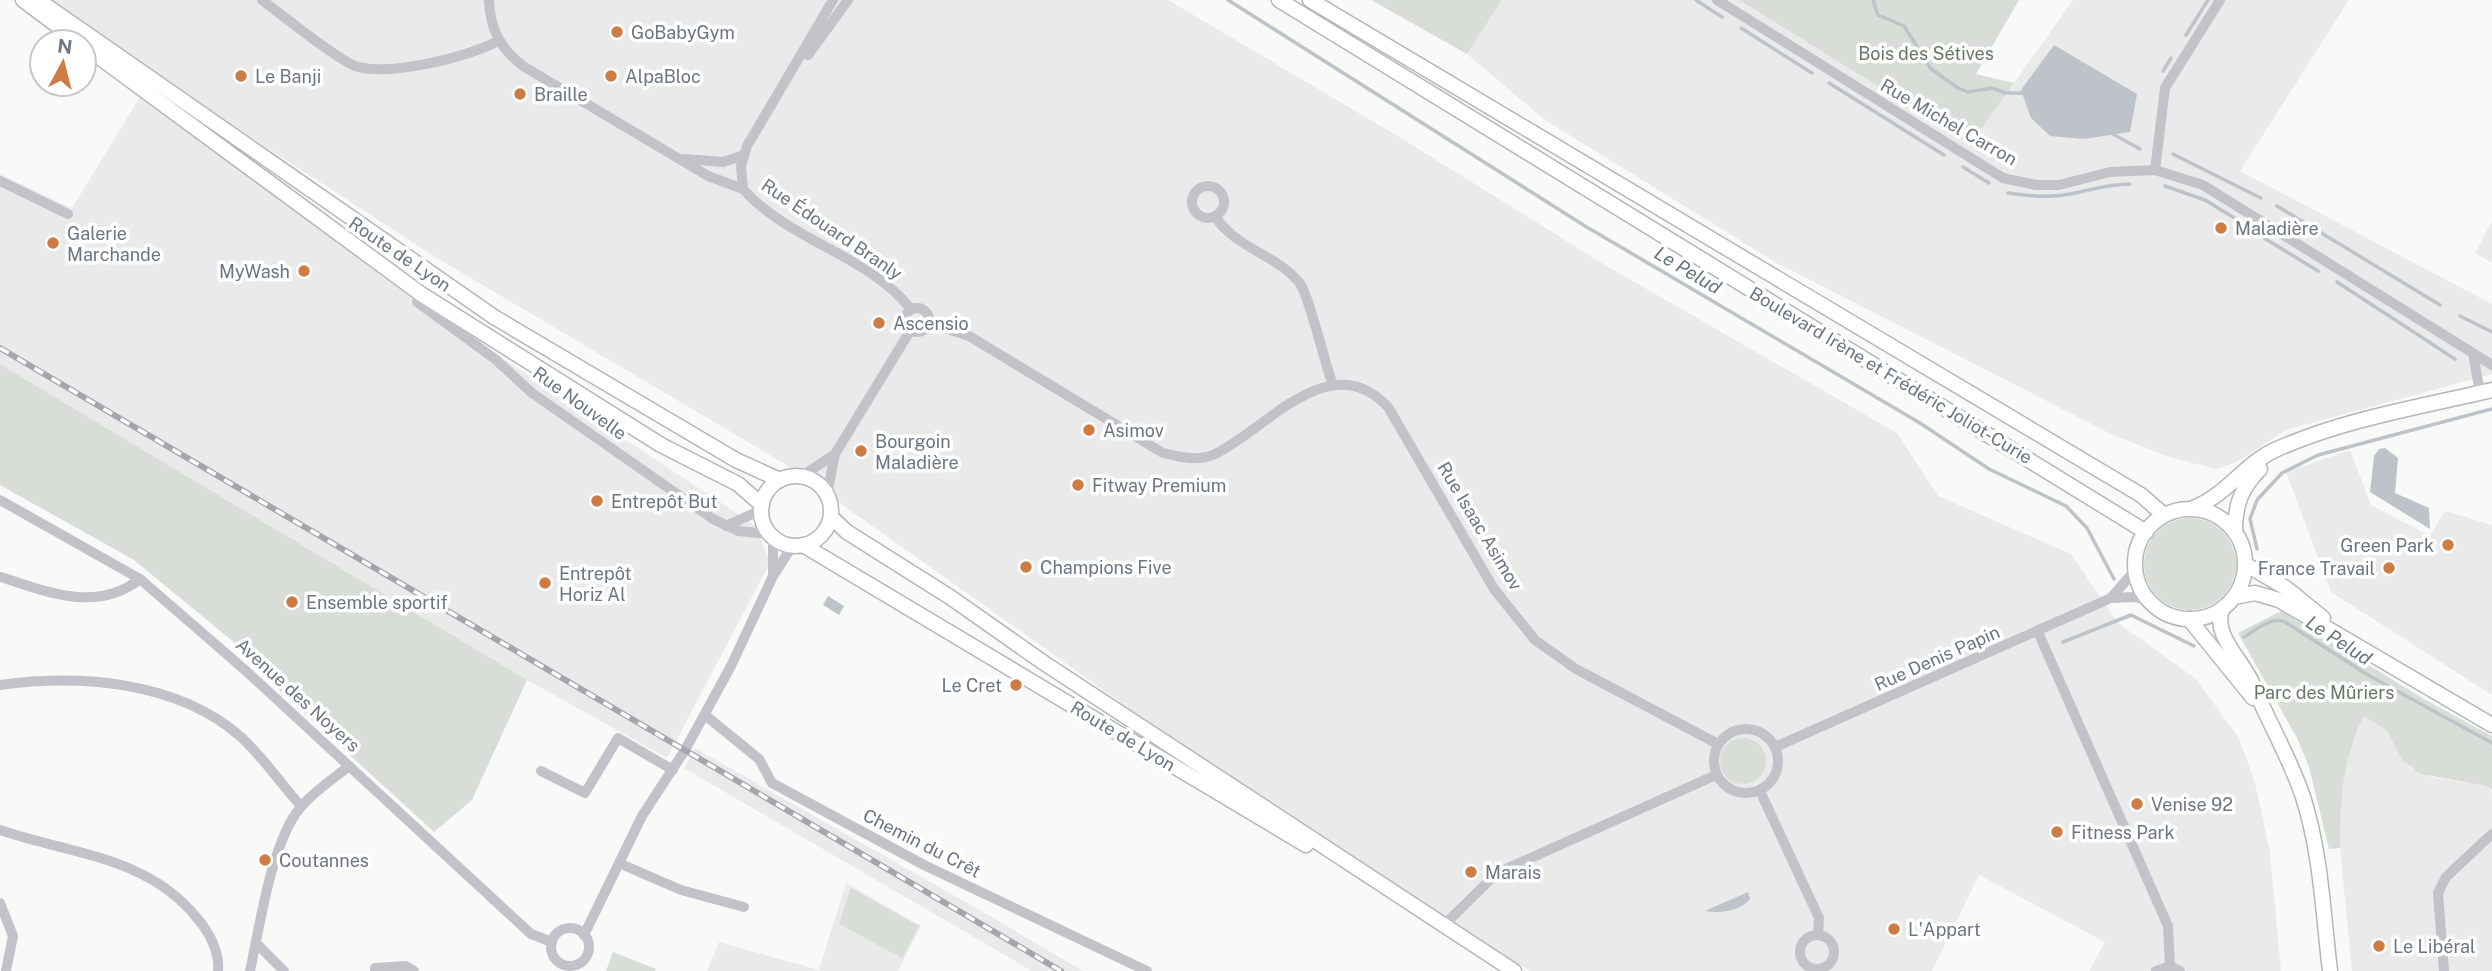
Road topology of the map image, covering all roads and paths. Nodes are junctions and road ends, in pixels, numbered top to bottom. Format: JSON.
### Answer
{"nodes":[{"id":1,"x":23,"y":0,"type":"edge"},
{"id":2,"x":38,"y":0,"type":"edge"},
{"id":3,"x":262,"y":0,"type":"edge"},
{"id":4,"x":489,"y":0,"type":"edge"},
{"id":5,"x":833,"y":0,"type":"edge"},
{"id":6,"x":848,"y":0,"type":"edge"},
{"id":7,"x":1279,"y":0,"type":"edge"},
{"id":8,"x":1310,"y":0,"type":"edge"},
{"id":9,"x":1717,"y":0,"type":"edge"},
{"id":10,"x":2220,"y":0,"type":"edge"},
{"id":11,"x":60,"y":28,"type":"edge"},
{"id":12,"x":498,"y":41,"type":"junction"},
{"id":13,"x":98,"y":56,"type":"edge"},
{"id":14,"x":753,"y":135,"type":"junction"},
{"id":15,"x":744,"y":155,"type":"junction"},
{"id":16,"x":676,"y":157,"type":"junction"},
{"id":17,"x":2155,"y":170,"type":"junction"},
{"id":18,"x":0,"y":181,"type":"edge"},
{"id":19,"x":743,"y":188,"type":"junction"},
{"id":20,"x":68,"y":214,"type":"dead end"},
{"id":21,"x":1215,"y":216,"type":"dead end"},
{"id":22,"x":417,"y":302,"type":"dead end"},
{"id":23,"x":911,"y":309,"type":"junction"},
{"id":24,"x":929,"y":323,"type":"junction"},
{"id":25,"x":910,"y":331,"type":"junction"},
{"id":26,"x":2473,"y":353,"type":"junction"},
{"id":27,"x":2492,"y":365,"type":"edge"},
{"id":28,"x":1333,"y":385,"type":"junction"},
{"id":29,"x":2486,"y":391,"type":"edge"},
{"id":30,"x":2291,"y":444,"type":"junction"},
{"id":31,"x":835,"y":454,"type":"junction"},
{"id":32,"x":802,"y":476,"type":"junction"},
{"id":33,"x":780,"y":480,"type":"junction"},
{"id":34,"x":827,"y":494,"type":"junction"},
{"id":35,"x":0,"y":500,"type":"edge"},
{"id":36,"x":761,"y":508,"type":"junction"},
{"id":37,"x":2192,"y":509,"type":"junction"},
{"id":38,"x":2164,"y":515,"type":"junction"},
{"id":39,"x":831,"y":517,"type":"junction"},
{"id":40,"x":726,"y":526,"type":"junction"},
{"id":41,"x":2146,"y":532,"type":"junction"},
{"id":42,"x":2235,"y":532,"type":"junction"},
{"id":43,"x":771,"y":535,"type":"junction"},
{"id":44,"x":798,"y":545,"type":"junction"},
{"id":45,"x":2245,"y":564,"type":"junction"},
{"id":46,"x":2136,"y":569,"type":"junction"},
{"id":47,"x":773,"y":576,"type":"junction"},
{"id":48,"x":1,"y":577,"type":"edge"},
{"id":49,"x":140,"y":579,"type":"junction"},
{"id":50,"x":2234,"y":597,"type":"junction"},
{"id":51,"x":2111,"y":598,"type":"junction"},
{"id":52,"x":2150,"y":601,"type":"junction"},
{"id":53,"x":2222,"y":609,"type":"junction"},
{"id":54,"x":2189,"y":619,"type":"junction"},
{"id":55,"x":2038,"y":632,"type":"junction"},
{"id":56,"x":2343,"y":635,"type":"junction"},
{"id":57,"x":0,"y":685,"type":"edge"},
{"id":58,"x":2263,"y":710,"type":"junction"},
{"id":59,"x":705,"y":715,"type":"junction"},
{"id":60,"x":2492,"y":725,"type":"edge"},
{"id":61,"x":1718,"y":744,"type":"junction"},
{"id":62,"x":1775,"y":747,"type":"junction"},
{"id":63,"x":349,"y":766,"type":"junction"},
{"id":64,"x":673,"y":770,"type":"junction"},
{"id":65,"x":541,"y":771,"type":"dead end"},
{"id":66,"x":1716,"y":775,"type":"junction"},
{"id":67,"x":1760,"y":791,"type":"junction"},
{"id":68,"x":301,"y":806,"type":"junction"},
{"id":69,"x":0,"y":830,"type":"edge"},
{"id":70,"x":2492,"y":834,"type":"edge"},
{"id":71,"x":621,"y":864,"type":"junction"},
{"id":72,"x":0,"y":903,"type":"edge"},
{"id":73,"x":744,"y":907,"type":"dead end"},
{"id":74,"x":1443,"y":926,"type":"junction"},
{"id":75,"x":584,"y":935,"type":"junction"},
{"id":76,"x":1818,"y":935,"type":"dead end"},
{"id":77,"x":552,"y":942,"type":"junction"},
{"id":78,"x":256,"y":943,"type":"junction"},
{"id":79,"x":583,"y":967,"type":"edge"},
{"id":80,"x":564,"y":968,"type":"edge"},
{"id":81,"x":2175,"y":969,"type":"edge"},
{"id":82,"x":6,"y":971,"type":"edge"},
{"id":83,"x":218,"y":971,"type":"edge"},
{"id":84,"x":250,"y":971,"type":"edge"},
{"id":85,"x":284,"y":971,"type":"edge"},
{"id":86,"x":374,"y":971,"type":"edge"},
{"id":87,"x":414,"y":971,"type":"edge"},
{"id":88,"x":1147,"y":971,"type":"edge"},
{"id":89,"x":1514,"y":971,"type":"edge"},
{"id":90,"x":2156,"y":971,"type":"edge"},
{"id":91,"x":2330,"y":971,"type":"edge"},
{"id":92,"x":2444,"y":971,"type":"edge"}],
"edges":[{"from":1,"to":11,"type":"main road"},
{"from":2,"to":33,"type":"main road","name":"Route de Lyon"},
{"from":3,"to":12,"type":"street"},
{"from":4,"to":12,"type":"street"},
{"from":5,"to":14,"type":"street","name":"Rue Édouard Branly"},
{"from":6,"to":14,"type":"street","name":"Rue Édouard Branly"},
{"from":7,"to":41,"type":"main road","name":"Boulevard Irène et Frédéric Joliot-Curie"},
{"from":8,"to":38,"type":"main road","name":"Boulevard Irène et Frédéric Joliot-Curie"},
{"from":9,"to":17,"type":"street","name":"Rue Michel Carron"},
{"from":10,"to":17,"type":"street"},
{"from":12,"to":16,"type":"street"},
{"from":13,"to":36,"type":"main road","name":"Route de Lyon"},
{"from":14,"to":15,"type":"street","name":"Rue Édouard Branly"},
{"from":15,"to":16,"type":"street"},
{"from":15,"to":19,"type":"street","name":"Rue Édouard Branly"},
{"from":16,"to":19,"type":"street"},
{"from":17,"to":26,"type":"street","name":"Rue Michel Carron"},
{"from":18,"to":20,"type":"street"},
{"from":19,"to":23,"type":"street","name":"Rue Édouard Branly"},
{"from":21,"to":28,"type":"street"},
{"from":22,"to":40,"type":"street","name":"Rue Nouvelle"},
{"from":23,"to":24,"type":"street"},
{"from":23,"to":25,"type":"street"},
{"from":24,"to":25,"type":"street"},
{"from":24,"to":28,"type":"street","name":"Rue Isaac Asimov"},
{"from":25,"to":31,"type":"street"},
{"from":26,"to":27,"type":"street","name":"Rue Michel Carron"},
{"from":26,"to":29,"type":"street"},
{"from":28,"to":61,"type":"street","name":"Rue Isaac Asimov"},
{"from":29,"to":30,"type":"main road"},
{"from":30,"to":37,"type":"main road"},
{"from":30,"to":42,"type":"main road"},
{"from":31,"to":32,"type":"street"},
{"from":31,"to":34,"type":"street"},
{"from":32,"to":33,"type":"main road"},
{"from":32,"to":34,"type":"main road"},
{"from":33,"to":36,"type":"main road"},
{"from":34,"to":39,"type":"main road"},
{"from":35,"to":49,"type":"street","name":"Avenue des Noyers"},
{"from":36,"to":40,"type":"street"},
{"from":36,"to":43,"type":"main road"},
{"from":37,"to":38,"type":"main road"},
{"from":37,"to":42,"type":"main road"},
{"from":38,"to":41,"type":"main road"},
{"from":39,"to":44,"type":"main road"},
{"from":39,"to":74,"type":"main road","name":"Route de Lyon"},
{"from":40,"to":43,"type":"street","name":"Rue Nouvelle"},
{"from":41,"to":46,"type":"main road"},
{"from":42,"to":45,"type":"main road"},
{"from":43,"to":44,"type":"main road"},
{"from":43,"to":47,"type":"street"},
{"from":44,"to":47,"type":"street"},
{"from":44,"to":74,"type":"main road","name":"Route de Lyon"},
{"from":45,"to":50,"type":"main road"},
{"from":45,"to":56,"type":"main road"},
{"from":46,"to":51,"type":"street","name":"Rue Denis Papin"},
{"from":46,"to":52,"type":"main road"},
{"from":47,"to":59,"type":"street"},
{"from":48,"to":49,"type":"street"},
{"from":49,"to":63,"type":"street","name":"Avenue des Noyers"},
{"from":50,"to":53,"type":"main road"},
{"from":50,"to":56,"type":"main road"},
{"from":51,"to":52,"type":"street","name":"Rue Denis Papin"},
{"from":51,"to":55,"type":"street","name":"Rue Denis Papin"},
{"from":52,"to":54,"type":"main road"},
{"from":53,"to":54,"type":"main road"},
{"from":53,"to":58,"type":"main road"},
{"from":54,"to":58,"type":"main road"},
{"from":55,"to":62,"type":"street","name":"Rue Denis Papin"},
{"from":55,"to":81,"type":"street"},
{"from":56,"to":60,"type":"main road"},
{"from":57,"to":68,"type":"street"},
{"from":58,"to":91,"type":"main road"},
{"from":59,"to":64,"type":"street"},
{"from":59,"to":88,"type":"street","name":"Chemin du Crêt"},
{"from":61,"to":62,"type":"street"},
{"from":61,"to":66,"type":"street"},
{"from":62,"to":67,"type":"street"},
{"from":63,"to":68,"type":"street"},
{"from":63,"to":77,"type":"street","name":"Avenue des Noyers"},
{"from":64,"to":65,"type":"street"},
{"from":64,"to":71,"type":"street"},
{"from":66,"to":67,"type":"street"},
{"from":66,"to":74,"type":"street"},
{"from":67,"to":76,"type":"street"},
{"from":68,"to":78,"type":"street"},
{"from":69,"to":83,"type":"street"},
{"from":70,"to":92,"type":"street"},
{"from":71,"to":73,"type":"street"},
{"from":71,"to":75,"type":"street"},
{"from":72,"to":82,"type":"street"},
{"from":74,"to":89,"type":"main road","name":"Route de Lyon"},
{"from":75,"to":77,"type":"street"},
{"from":75,"to":79,"type":"street"},
{"from":77,"to":80,"type":"street"},
{"from":78,"to":84,"type":"street"},
{"from":78,"to":85,"type":"street"},
{"from":79,"to":80,"type":"street"},
{"from":81,"to":90,"type":"street"},
{"from":86,"to":87,"type":"street"}]}
